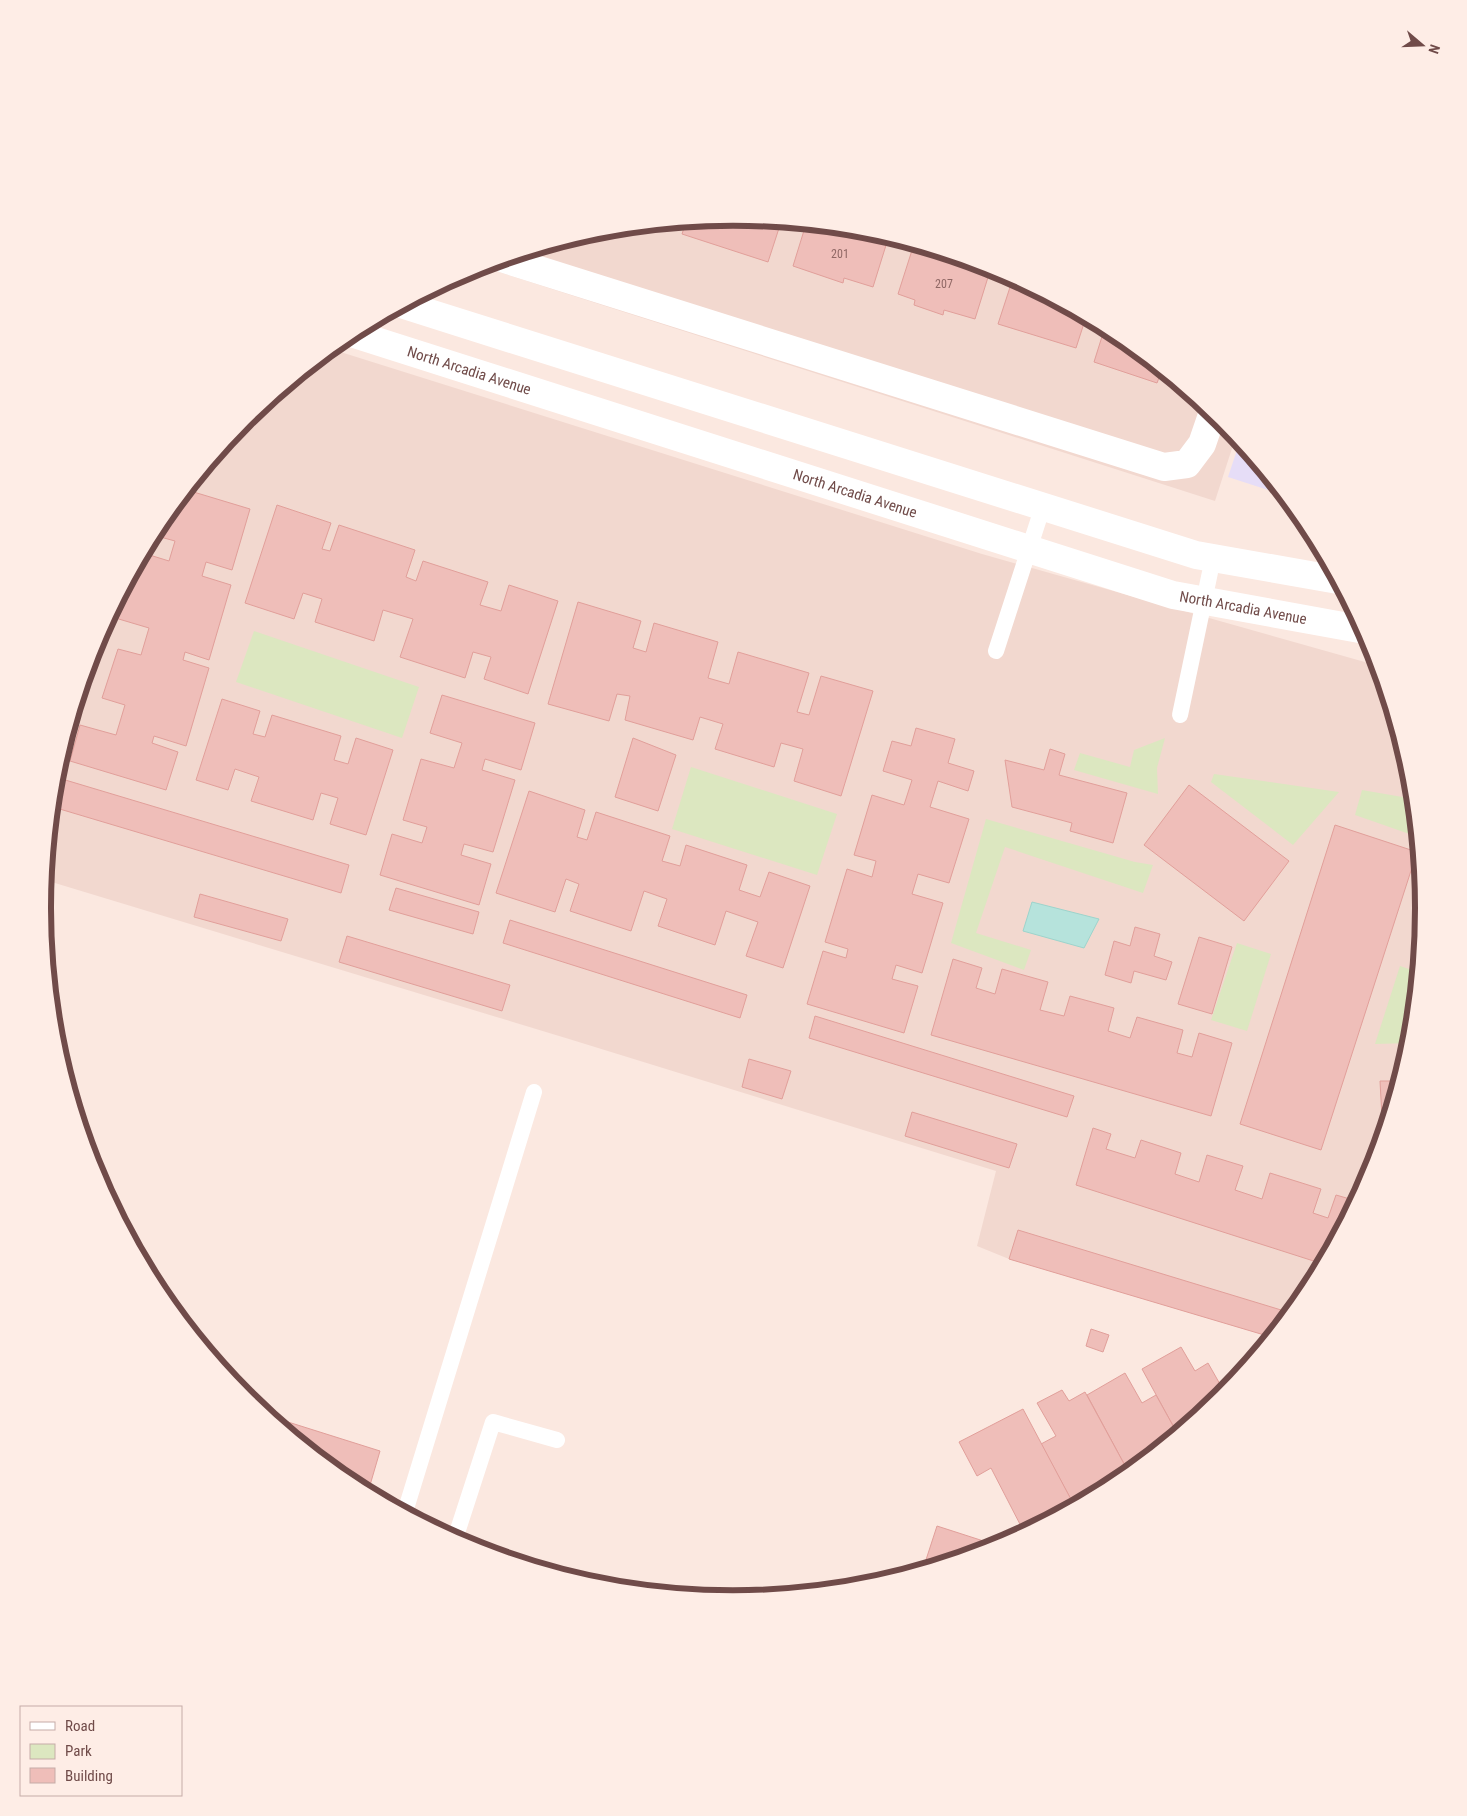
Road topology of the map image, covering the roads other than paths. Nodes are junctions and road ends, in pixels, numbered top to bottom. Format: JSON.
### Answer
{"nodes":[{"id":1,"x":514,"y":262,"type":"edge"},
{"id":2,"x":411,"y":307,"type":"edge"},
{"id":3,"x":361,"y":336,"type":"edge"},
{"id":4,"x":541,"y":348,"type":"junction"},
{"id":5,"x":527,"y":389,"type":"junction"},
{"id":6,"x":1210,"y":420,"type":"edge"},
{"id":7,"x":786,"y":425,"type":"junction"},
{"id":8,"x":773,"y":468,"type":"junction"},
{"id":9,"x":1043,"y":506,"type":"junction"},
{"id":10,"x":1029,"y":549,"type":"junction"},
{"id":11,"x":1213,"y":558,"type":"junction"},
{"id":12,"x":1330,"y":579,"type":"edge"},
{"id":13,"x":1204,"y":600,"type":"junction"},
{"id":14,"x":1355,"y":628,"type":"edge"},
{"id":15,"x":996,"y":651,"type":"dead end"},
{"id":16,"x":1180,"y":715,"type":"dead end"},
{"id":17,"x":534,"y":1092,"type":"dead end"},
{"id":18,"x":557,"y":1440,"type":"dead end"},
{"id":19,"x":407,"y":1507,"type":"edge"},
{"id":20,"x":457,"y":1531,"type":"edge"}],
"edges":[{"from":1,"to":6,"type":"street"},
{"from":2,"to":4,"type":"street"},
{"from":3,"to":5,"type":"street","name":"North Arcadia Avenue"},
{"from":4,"to":5,"type":"street"},
{"from":4,"to":7,"type":"street"},
{"from":5,"to":8,"type":"street","name":"North Arcadia Avenue"},
{"from":7,"to":8,"type":"street"},
{"from":7,"to":9,"type":"street"},
{"from":8,"to":10,"type":"street","name":"North Arcadia Avenue"},
{"from":9,"to":10,"type":"lane"},
{"from":9,"to":11,"type":"street"},
{"from":10,"to":13,"type":"street","name":"North Arcadia Avenue"},
{"from":10,"to":15,"type":"lane"},
{"from":11,"to":12,"type":"street"},
{"from":11,"to":13,"type":"lane"},
{"from":13,"to":14,"type":"street","name":"North Arcadia Avenue"},
{"from":13,"to":16,"type":"lane"},
{"from":17,"to":19,"type":"lane"},
{"from":18,"to":20,"type":"lane"}]}
